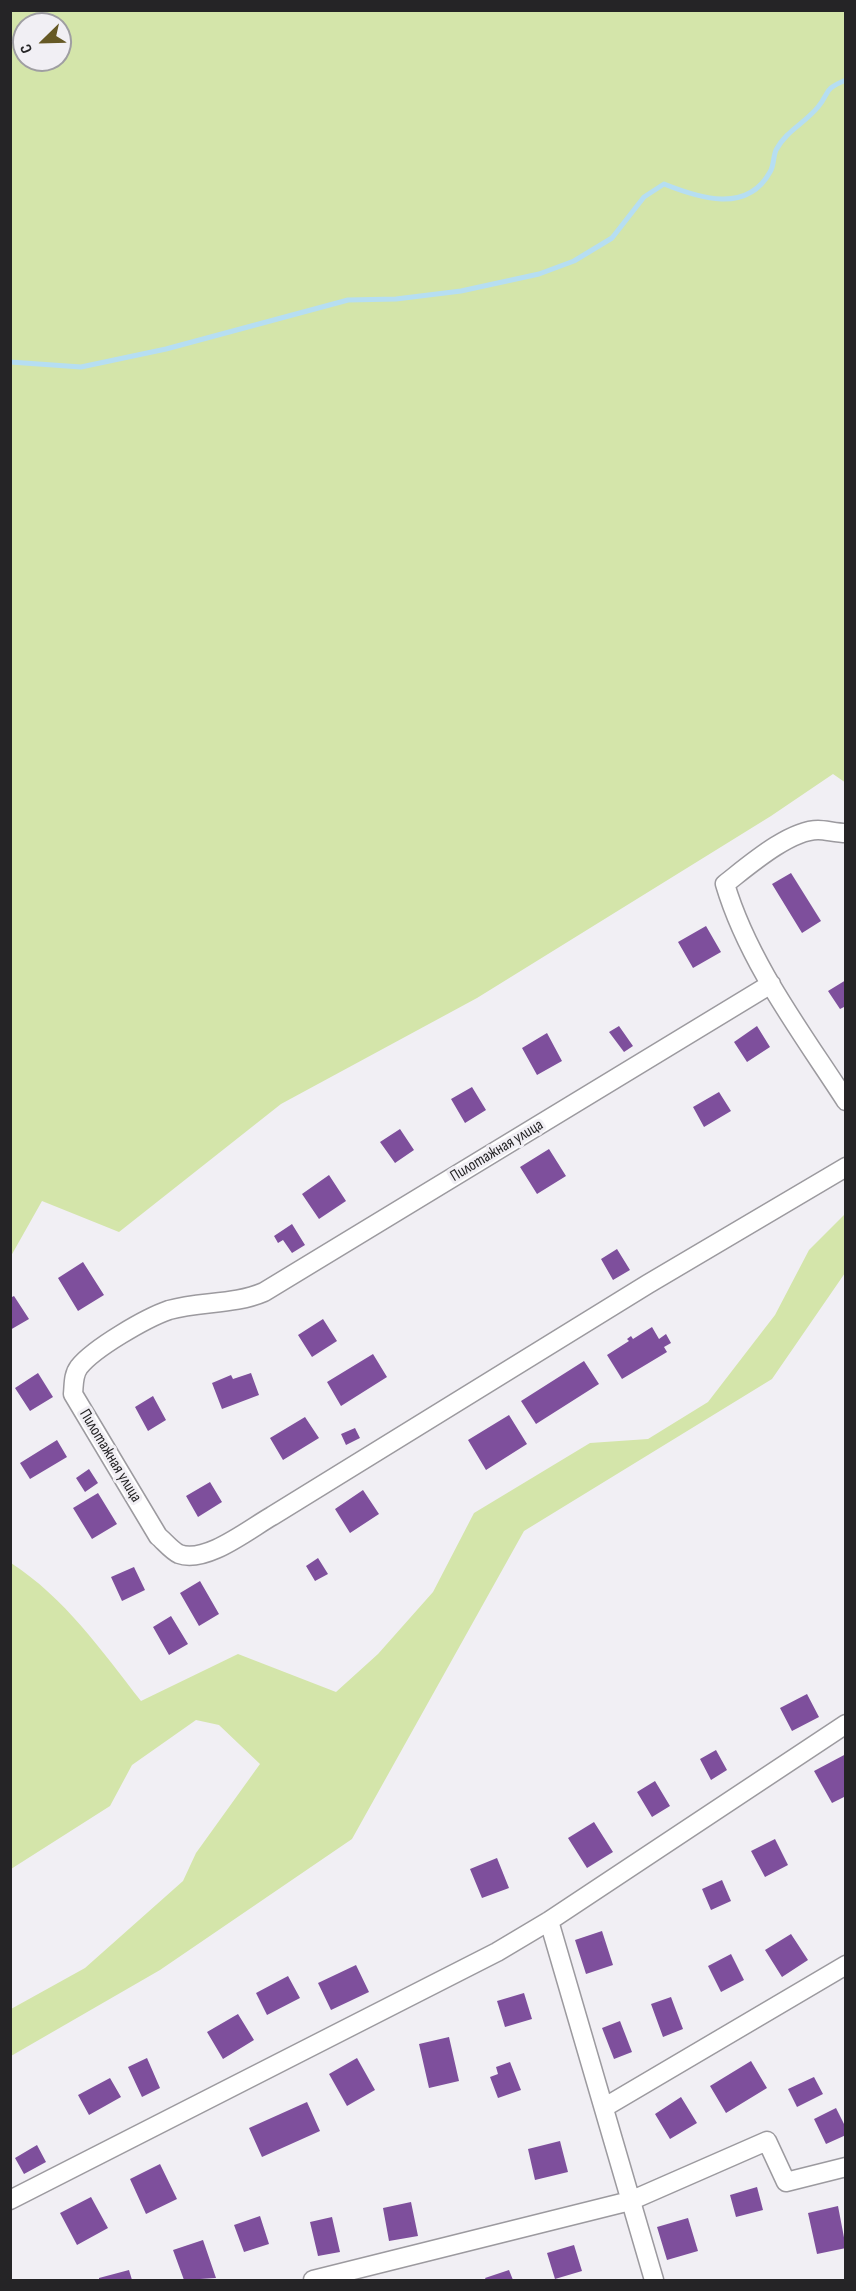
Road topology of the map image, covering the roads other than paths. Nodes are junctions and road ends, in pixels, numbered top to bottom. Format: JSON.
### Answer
{"nodes":[{"id":1,"x":846,"y":833,"type":"edge"},
{"id":2,"x":771,"y":984,"type":"junction"},
{"id":3,"x":846,"y":1101,"type":"edge"},
{"id":4,"x":846,"y":1167,"type":"edge"},
{"id":5,"x":846,"y":1724,"type":"edge"},
{"id":6,"x":549,"y":1921,"type":"junction"},
{"id":7,"x":846,"y":1965,"type":"edge"},
{"id":8,"x":605,"y":2107,"type":"junction"},
{"id":9,"x":846,"y":2167,"type":"edge"},
{"id":10,"x":10,"y":2200,"type":"edge"},
{"id":11,"x":630,"y":2201,"type":"junction"},
{"id":12,"x":313,"y":2280,"type":"edge"},
{"id":13,"x":654,"y":2280,"type":"edge"}],
"edges":[{"from":1,"to":2,"type":"street"},
{"from":2,"to":3,"type":"street"},
{"from":2,"to":4,"type":"street","name":"Пилотажная улица"},
{"from":5,"to":6,"type":"street"},
{"from":6,"to":8,"type":"street"},
{"from":6,"to":10,"type":"street"},
{"from":7,"to":8,"type":"street"},
{"from":8,"to":11,"type":"street"},
{"from":9,"to":11,"type":"street"},
{"from":11,"to":12,"type":"street"},
{"from":11,"to":13,"type":"street"}]}
